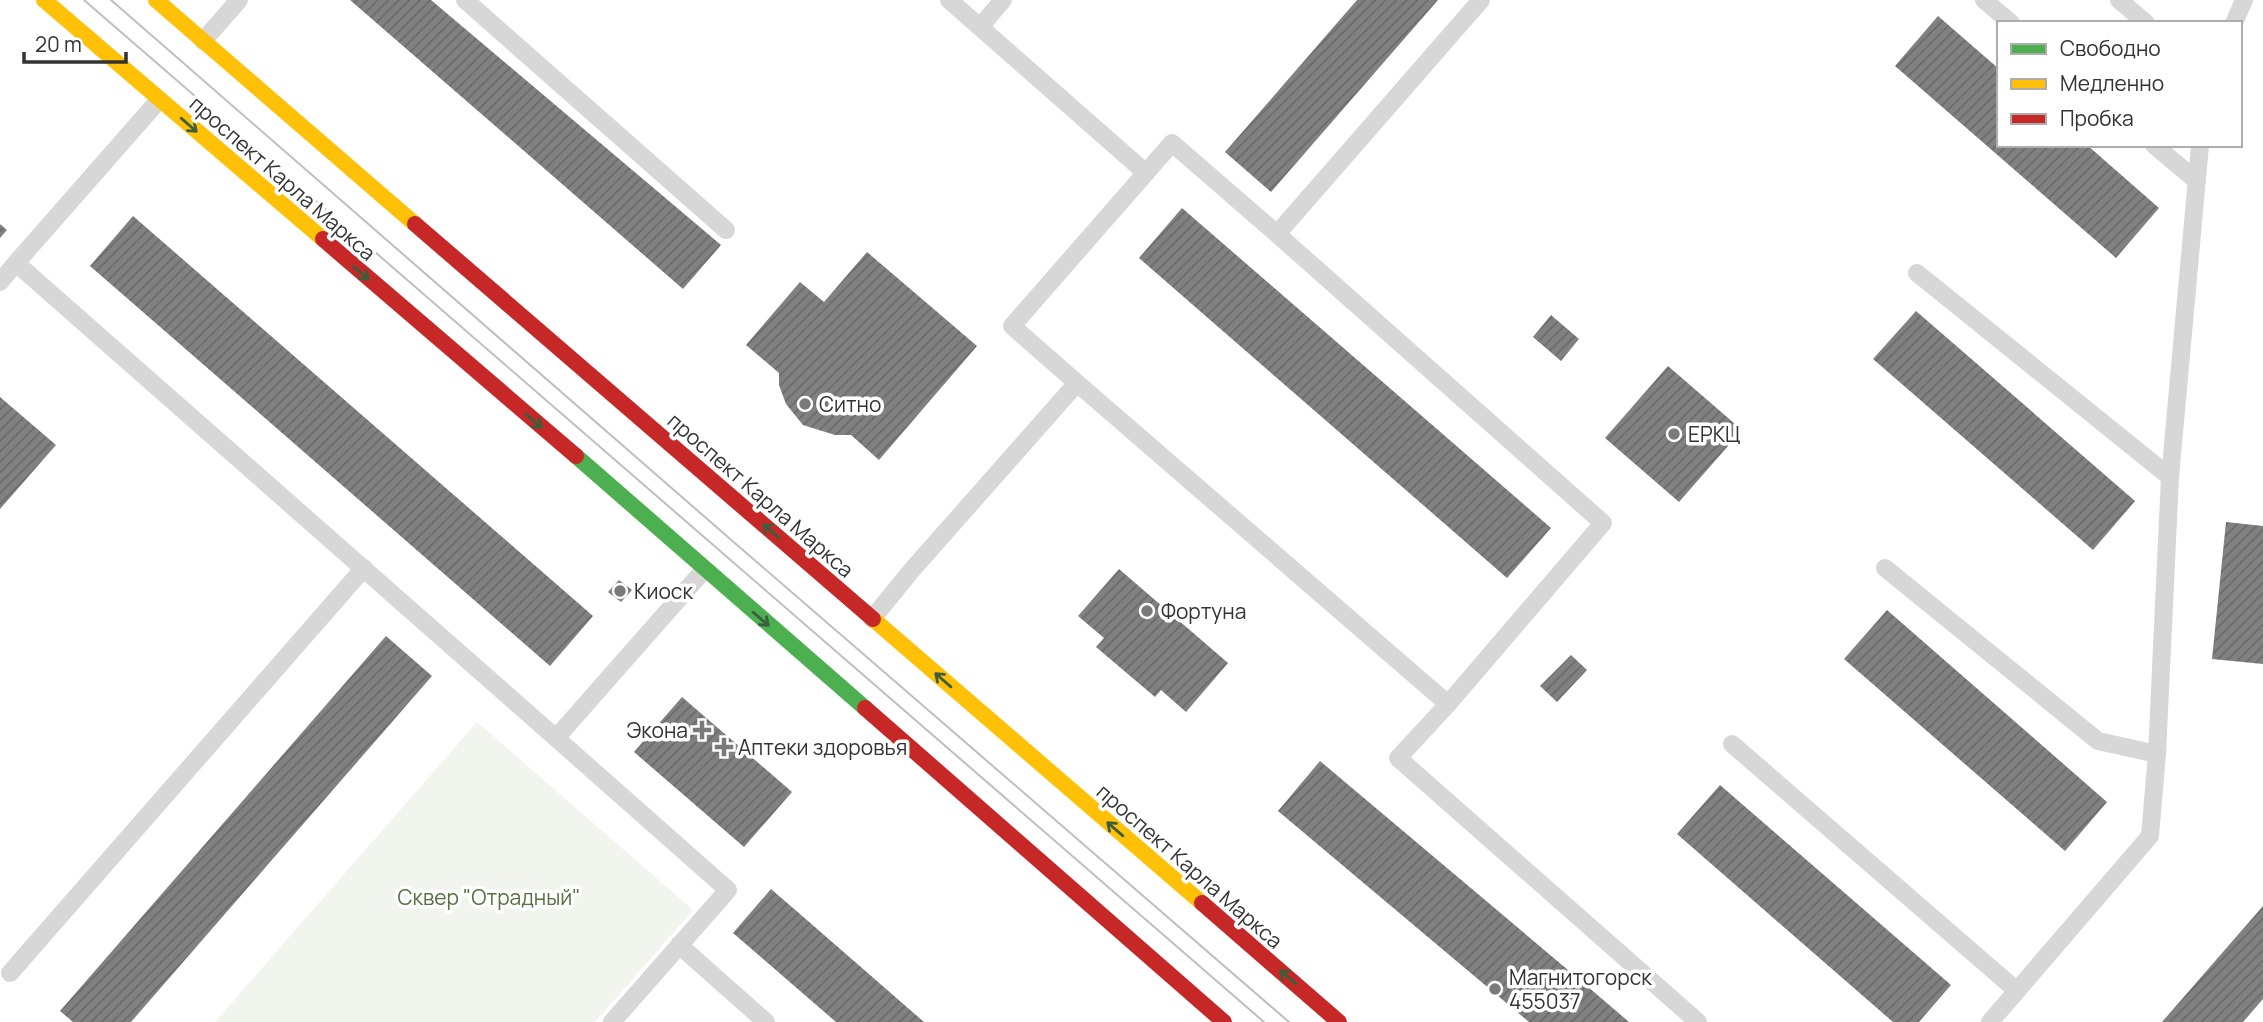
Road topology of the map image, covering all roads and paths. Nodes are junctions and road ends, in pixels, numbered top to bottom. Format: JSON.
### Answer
{"nodes":[{"id":1,"x":44,"y":0,"type":"edge"},
{"id":2,"x":156,"y":0,"type":"edge"},
{"id":3,"x":239,"y":0,"type":"edge"},
{"id":4,"x":464,"y":0,"type":"edge"},
{"id":5,"x":949,"y":0,"type":"edge"},
{"id":6,"x":1003,"y":0,"type":"edge"},
{"id":7,"x":1481,"y":0,"type":"edge"},
{"id":8,"x":1984,"y":0,"type":"edge"},
{"id":9,"x":2119,"y":0,"type":"edge"},
{"id":10,"x":2244,"y":0,"type":"edge"},
{"id":11,"x":2009,"y":21,"type":"edge"},
{"id":12,"x":2144,"y":21,"type":"edge"},
{"id":13,"x":2235,"y":21,"type":"edge"},
{"id":14,"x":980,"y":27,"type":"junction"},
{"id":15,"x":203,"y":41,"type":"junction"},
{"id":16,"x":159,"y":100,"type":"junction"},
{"id":17,"x":2156,"y":147,"type":"edge"},
{"id":18,"x":2200,"y":147,"type":"edge"},
{"id":19,"x":1146,"y":173,"type":"junction"},
{"id":20,"x":2197,"y":181,"type":"junction"},
{"id":21,"x":726,"y":230,"type":"dead end"},
{"id":22,"x":1277,"y":234,"type":"junction"},
{"id":23,"x":16,"y":263,"type":"junction"},
{"id":24,"x":1917,"y":273,"type":"dead end"},
{"id":25,"x":0,"y":282,"type":"edge"},
{"id":26,"x":1077,"y":383,"type":"junction"},
{"id":27,"x":2170,"y":477,"type":"junction"},
{"id":28,"x":364,"y":568,"type":"junction"},
{"id":29,"x":1885,"y":568,"type":"dead end"},
{"id":30,"x":704,"y":570,"type":"junction"},
{"id":31,"x":872,"y":619,"type":"junction"},
{"id":32,"x":1448,"y":704,"type":"junction"},
{"id":33,"x":556,"y":738,"type":"junction"},
{"id":34,"x":1732,"y":744,"type":"dead end"},
{"id":35,"x":2157,"y":754,"type":"junction"},
{"id":36,"x":679,"y":946,"type":"junction"},
{"id":37,"x":10,"y":973,"type":"dead end"},
{"id":38,"x":2016,"y":990,"type":"junction"},
{"id":39,"x":612,"y":1022,"type":"edge"},
{"id":40,"x":766,"y":1022,"type":"edge"},
{"id":41,"x":1224,"y":1022,"type":"edge"},
{"id":42,"x":1339,"y":1022,"type":"edge"},
{"id":43,"x":1698,"y":1022,"type":"edge"},
{"id":44,"x":1990,"y":1022,"type":"edge"}],
"edges":[{"from":1,"to":16,"type":"main road","name":"проспект Карла Маркса"},
{"from":2,"to":15,"type":"main road","name":"проспект Карла Маркса"},
{"from":3,"to":15,"type":"lane"},
{"from":4,"to":21,"type":"lane"},
{"from":5,"to":14,"type":"lane"},
{"from":6,"to":14,"type":"lane"},
{"from":7,"to":22,"type":"lane"},
{"from":8,"to":11,"type":"lane"},
{"from":9,"to":12,"type":"lane"},
{"from":10,"to":13,"type":"lane"},
{"from":14,"to":19,"type":"lane"},
{"from":31,"to":15,"type":"main road","name":"проспект Карла Маркса","one_way":true},
{"from":16,"to":23,"type":"lane"},
{"from":16,"to":30,"type":"main road","name":"проспект Карла Маркса","one_way":true},
{"from":17,"to":20,"type":"lane"},
{"from":18,"to":20,"type":"lane"},
{"from":19,"to":22,"type":"lane"},
{"from":19,"to":26,"type":"lane"},
{"from":20,"to":27,"type":"lane"},
{"from":22,"to":32,"type":"lane"},
{"from":23,"to":25,"type":"lane"},
{"from":23,"to":28,"type":"lane"},
{"from":24,"to":27,"type":"lane"},
{"from":26,"to":31,"type":"lane"},
{"from":26,"to":32,"type":"lane"},
{"from":27,"to":35,"type":"lane"},
{"from":28,"to":33,"type":"lane"},
{"from":28,"to":37,"type":"lane"},
{"from":29,"to":35,"type":"lane"},
{"from":30,"to":33,"type":"lane"},
{"from":30,"to":41,"type":"main road","name":"проспект Карла Маркса","one_way":true},
{"from":42,"to":31,"type":"main road","name":"проспект Карла Маркса","one_way":true},
{"from":32,"to":43,"type":"lane"},
{"from":33,"to":36,"type":"lane"},
{"from":34,"to":38,"type":"lane"},
{"from":35,"to":38,"type":"lane"},
{"from":36,"to":39,"type":"lane"},
{"from":36,"to":40,"type":"lane"},
{"from":38,"to":44,"type":"lane"}]}
